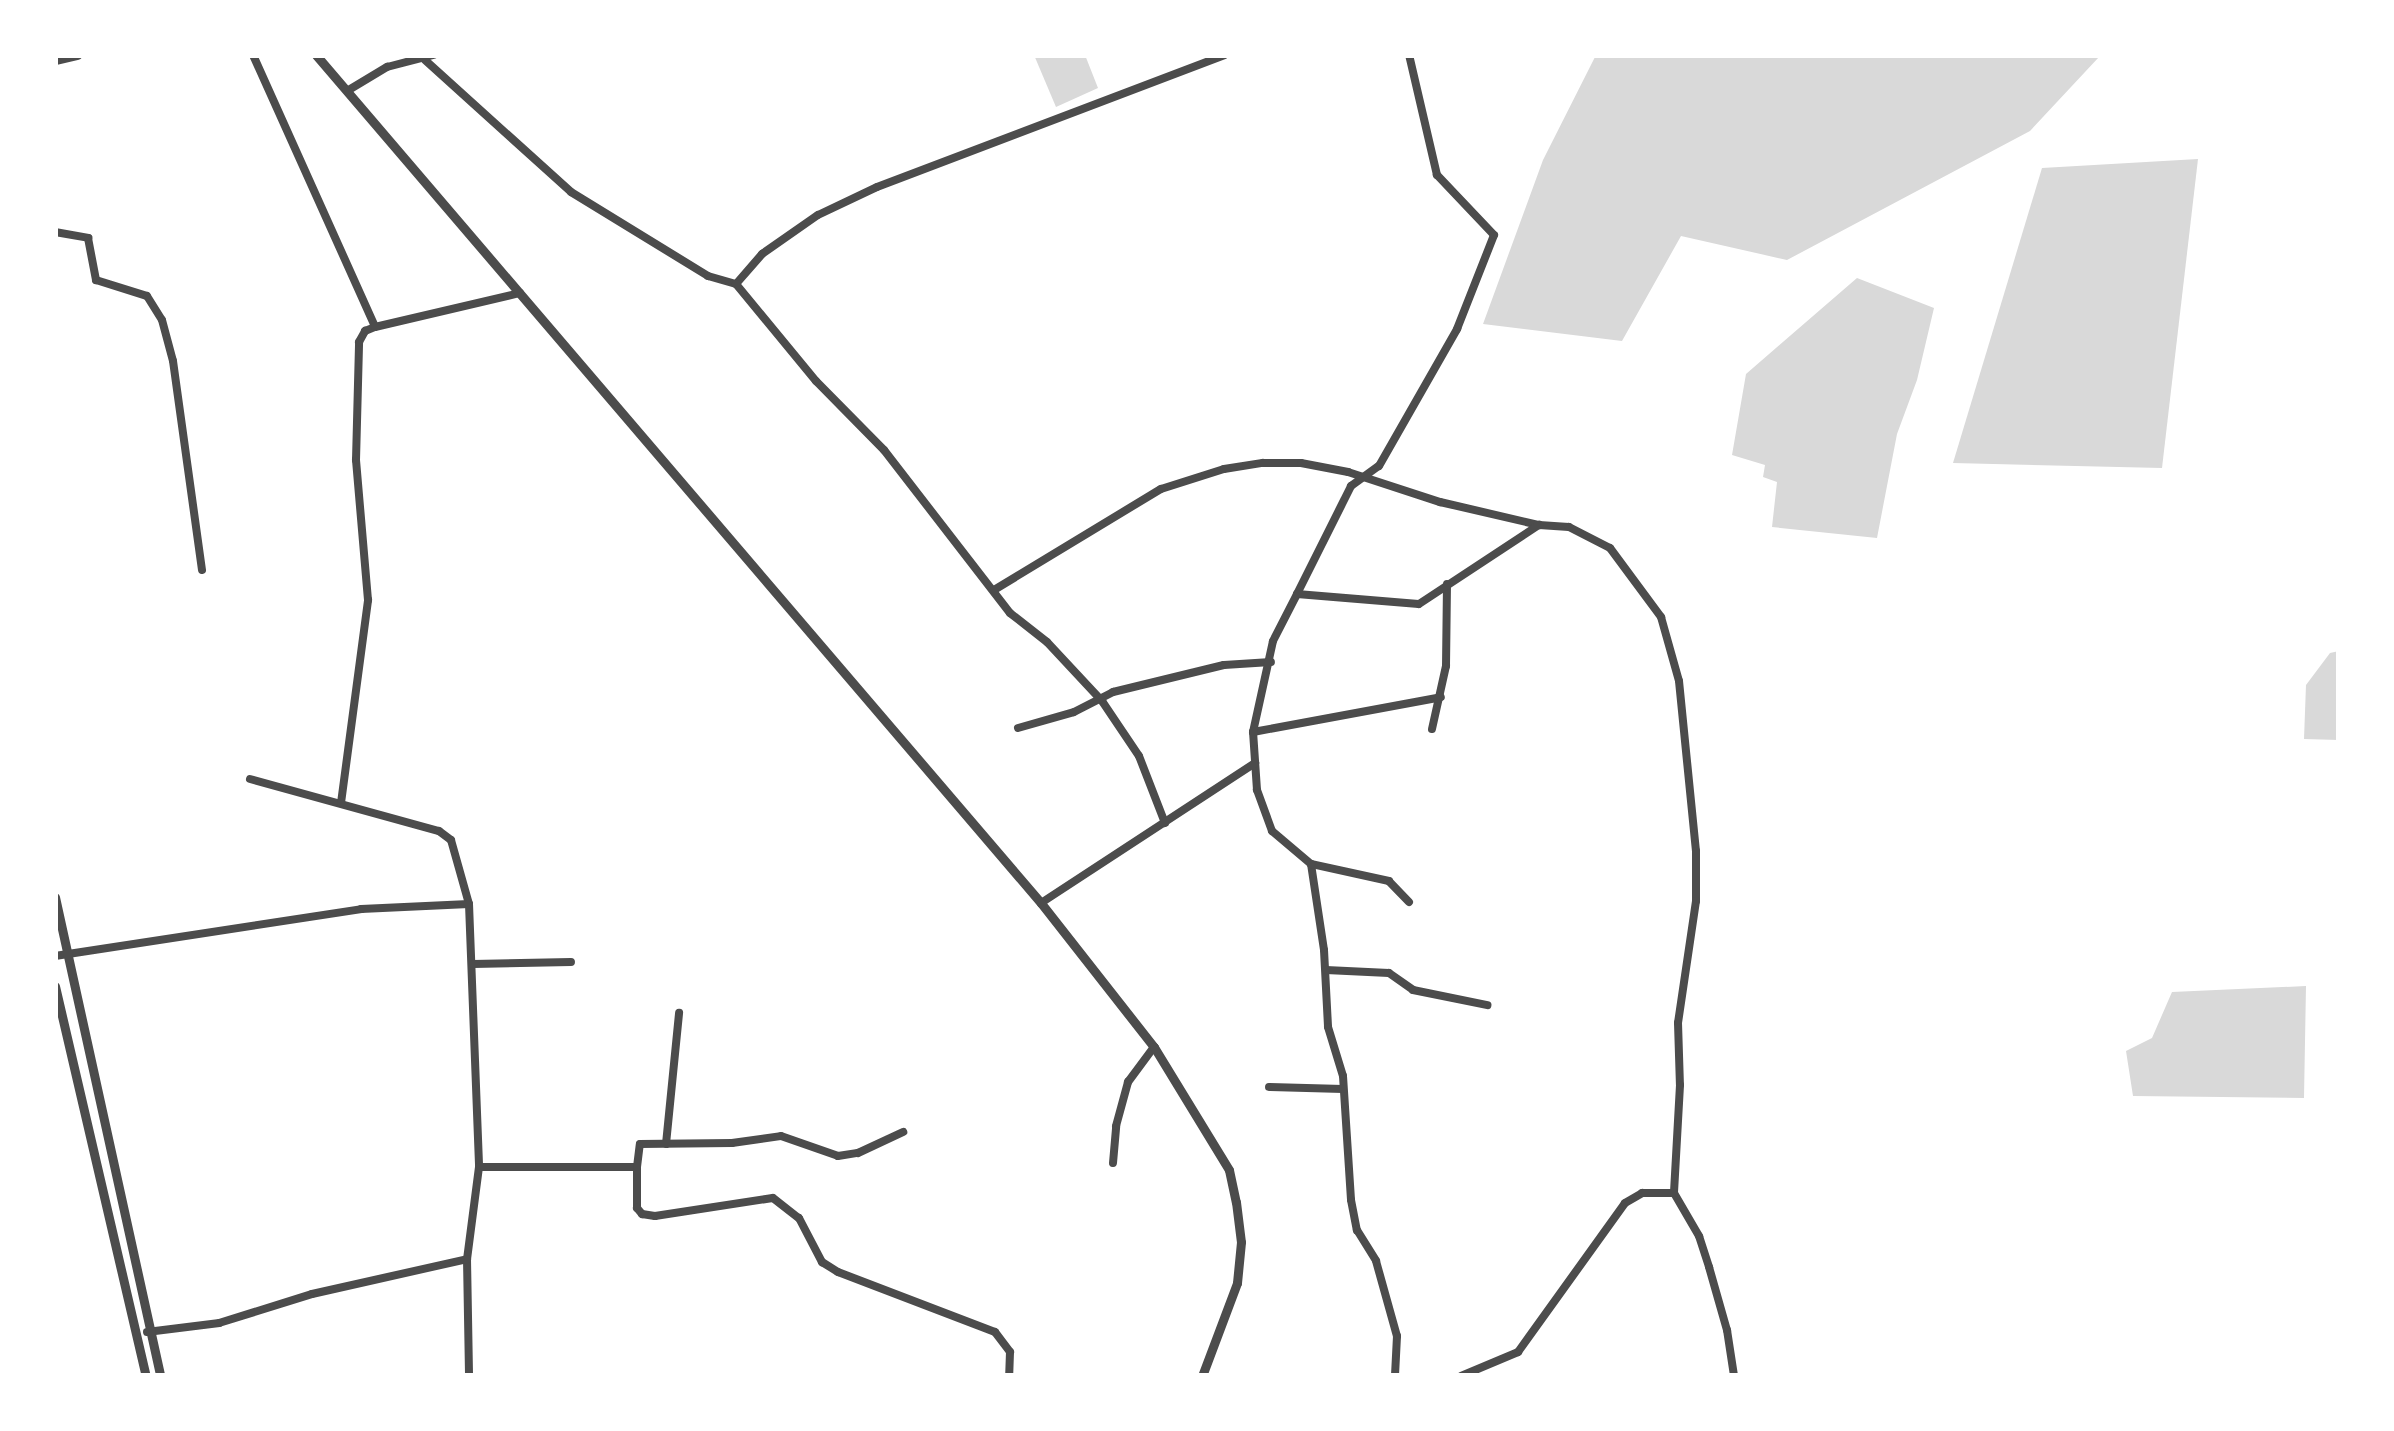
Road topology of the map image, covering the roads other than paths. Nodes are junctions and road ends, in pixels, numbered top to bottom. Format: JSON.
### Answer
{"nodes":[{"id":1,"x":77,"y":55,"type":"edge"},
{"id":2,"x":252,"y":55,"type":"edge"},
{"id":3,"x":316,"y":55,"type":"edge"},
{"id":4,"x":1226,"y":55,"type":"edge"},
{"id":5,"x":1409,"y":55,"type":"edge"},
{"id":6,"x":429,"y":58,"type":"edge"},
{"id":7,"x":55,"y":60,"type":"edge"},
{"id":8,"x":347,"y":91,"type":"junction"},
{"id":9,"x":55,"y":232,"type":"edge"},
{"id":10,"x":736,"y":284,"type":"junction"},
{"id":11,"x":520,"y":293,"type":"junction"},
{"id":12,"x":375,"y":326,"type":"junction"},
{"id":13,"x":1362,"y":480,"type":"junction"},
{"id":14,"x":1539,"y":525,"type":"junction"},
{"id":15,"x":202,"y":570,"type":"dead end"},
{"id":16,"x":1447,"y":584,"type":"junction"},
{"id":17,"x":994,"y":590,"type":"junction"},
{"id":18,"x":1296,"y":594,"type":"junction"},
{"id":19,"x":1271,"y":662,"type":"junction"},
{"id":20,"x":1441,"y":697,"type":"junction"},
{"id":21,"x":1102,"y":701,"type":"junction"},
{"id":22,"x":1018,"y":728,"type":"dead end"},
{"id":23,"x":1432,"y":730,"type":"dead end"},
{"id":24,"x":1253,"y":732,"type":"junction"},
{"id":25,"x":1254,"y":763,"type":"junction"},
{"id":26,"x":250,"y":779,"type":"dead end"},
{"id":27,"x":341,"y":803,"type":"junction"},
{"id":28,"x":1165,"y":823,"type":"junction"},
{"id":29,"x":1311,"y":864,"type":"junction"},
{"id":30,"x":55,"y":897,"type":"edge"},
{"id":31,"x":1041,"y":902,"type":"junction"},
{"id":32,"x":1408,"y":902,"type":"dead end"},
{"id":33,"x":469,"y":904,"type":"junction"},
{"id":34,"x":60,"y":954,"type":"edge"},
{"id":35,"x":570,"y":962,"type":"dead end"},
{"id":36,"x":473,"y":964,"type":"junction"},
{"id":37,"x":1326,"y":970,"type":"junction"},
{"id":38,"x":55,"y":986,"type":"edge"},
{"id":39,"x":1487,"y":1005,"type":"dead end"},
{"id":40,"x":680,"y":1013,"type":"dead end"},
{"id":41,"x":1154,"y":1047,"type":"junction"},
{"id":42,"x":1270,"y":1087,"type":"dead end"},
{"id":43,"x":1343,"y":1089,"type":"junction"},
{"id":44,"x":903,"y":1132,"type":"dead end"},
{"id":45,"x":666,"y":1144,"type":"junction"},
{"id":46,"x":1114,"y":1163,"type":"dead end"},
{"id":47,"x":479,"y":1167,"type":"junction"},
{"id":48,"x":637,"y":1167,"type":"junction"},
{"id":49,"x":1674,"y":1193,"type":"junction"},
{"id":50,"x":112,"y":1197,"type":"junction"},
{"id":51,"x":466,"y":1259,"type":"junction"},
{"id":52,"x":145,"y":1320,"type":"junction"},
{"id":53,"x":133,"y":1321,"type":"junction"},
{"id":54,"x":147,"y":1332,"type":"junction"},
{"id":55,"x":146,"y":1376,"type":"edge"},
{"id":56,"x":160,"y":1376,"type":"edge"},
{"id":57,"x":468,"y":1376,"type":"edge"},
{"id":58,"x":1009,"y":1376,"type":"edge"},
{"id":59,"x":1202,"y":1376,"type":"edge"},
{"id":60,"x":1395,"y":1376,"type":"edge"},
{"id":61,"x":1460,"y":1376,"type":"edge"},
{"id":62,"x":1734,"y":1376,"type":"edge"}],
"edges":[{"from":1,"to":7,"type":"street"},
{"from":2,"to":12,"type":"street"},
{"from":3,"to":8,"type":"street"},
{"from":4,"to":10,"type":"street"},
{"from":5,"to":13,"type":"street"},
{"from":6,"to":8,"type":"street"},
{"from":6,"to":10,"type":"street"},
{"from":8,"to":11,"type":"street"},
{"from":9,"to":15,"type":"street"},
{"from":10,"to":17,"type":"street"},
{"from":11,"to":12,"type":"street"},
{"from":11,"to":31,"type":"street"},
{"from":12,"to":27,"type":"street"},
{"from":13,"to":14,"type":"street"},
{"from":13,"to":17,"type":"street"},
{"from":13,"to":18,"type":"street"},
{"from":14,"to":16,"type":"street"},
{"from":14,"to":49,"type":"street"},
{"from":16,"to":18,"type":"street"},
{"from":16,"to":20,"type":"street"},
{"from":17,"to":21,"type":"street"},
{"from":18,"to":19,"type":"street"},
{"from":19,"to":21,"type":"street"},
{"from":19,"to":24,"type":"street"},
{"from":20,"to":23,"type":"street"},
{"from":20,"to":24,"type":"street"},
{"from":21,"to":22,"type":"street"},
{"from":21,"to":28,"type":"street"},
{"from":24,"to":25,"type":"street"},
{"from":25,"to":28,"type":"street"},
{"from":25,"to":29,"type":"street"},
{"from":26,"to":27,"type":"street"},
{"from":27,"to":33,"type":"street"},
{"from":28,"to":31,"type":"street"},
{"from":29,"to":32,"type":"street"},
{"from":29,"to":37,"type":"street"},
{"from":30,"to":34,"type":"street"},
{"from":31,"to":41,"type":"street"},
{"from":33,"to":34,"type":"street"},
{"from":33,"to":36,"type":"street"},
{"from":34,"to":50,"type":"street"},
{"from":35,"to":36,"type":"street"},
{"from":36,"to":47,"type":"street"},
{"from":37,"to":39,"type":"street"},
{"from":37,"to":43,"type":"street"},
{"from":38,"to":50,"type":"street"},
{"from":40,"to":45,"type":"street"},
{"from":41,"to":46,"type":"street"},
{"from":41,"to":59,"type":"street"},
{"from":42,"to":43,"type":"street"},
{"from":43,"to":60,"type":"street"},
{"from":44,"to":45,"type":"street"},
{"from":45,"to":48,"type":"street"},
{"from":47,"to":48,"type":"street"},
{"from":47,"to":51,"type":"street"},
{"from":48,"to":58,"type":"street"},
{"from":49,"to":61,"type":"street"},
{"from":49,"to":62,"type":"street"},
{"from":50,"to":52,"type":"street"},
{"from":50,"to":53,"type":"street"},
{"from":51,"to":54,"type":"street"},
{"from":51,"to":57,"type":"street"},
{"from":52,"to":53,"type":"street"},
{"from":52,"to":54,"type":"street"},
{"from":53,"to":55,"type":"street"},
{"from":54,"to":56,"type":"street"}]}
